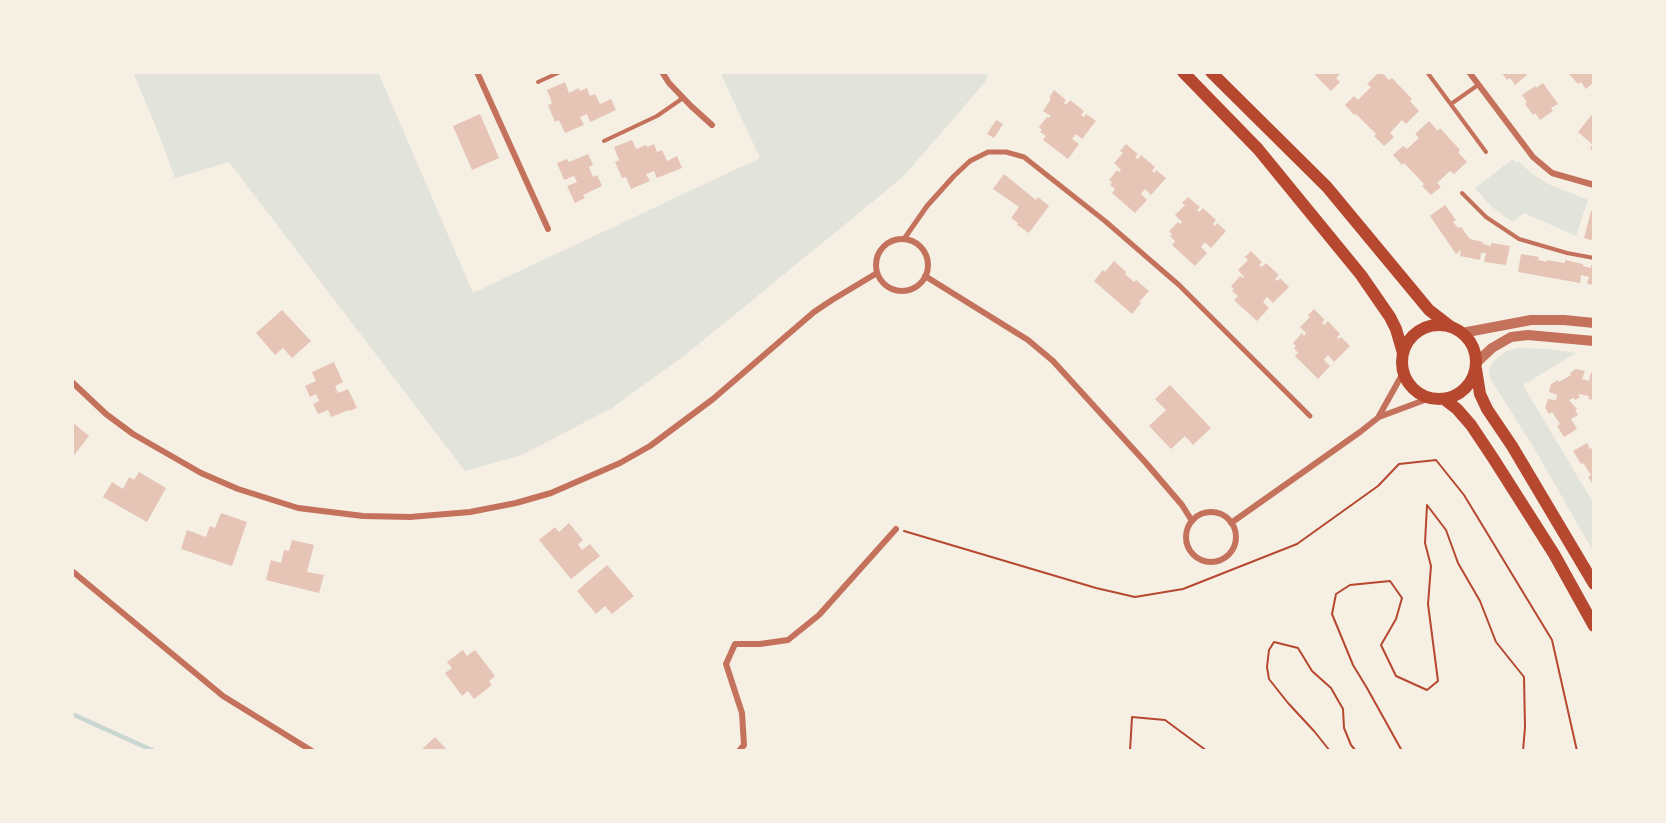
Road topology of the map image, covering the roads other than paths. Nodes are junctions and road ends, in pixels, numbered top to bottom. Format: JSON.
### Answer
{"nodes":[{"id":1,"x":477,"y":72,"type":"edge"},
{"id":2,"x":560,"y":72,"type":"edge"},
{"id":3,"x":662,"y":72,"type":"edge"},
{"id":4,"x":1183,"y":72,"type":"edge"},
{"id":5,"x":1211,"y":72,"type":"edge"},
{"id":6,"x":1427,"y":72,"type":"edge"},
{"id":7,"x":1469,"y":72,"type":"edge"},
{"id":8,"x":538,"y":82,"type":"dead end"},
{"id":9,"x":1479,"y":84,"type":"junction"},
{"id":10,"x":683,"y":98,"type":"junction"},
{"id":11,"x":1451,"y":104,"type":"junction"},
{"id":12,"x":712,"y":125,"type":"dead end"},
{"id":13,"x":604,"y":141,"type":"dead end"},
{"id":14,"x":1486,"y":152,"type":"dead end"},
{"id":15,"x":1594,"y":185,"type":"edge"},
{"id":16,"x":1462,"y":193,"type":"dead end"},
{"id":17,"x":548,"y":230,"type":"dead end"},
{"id":18,"x":904,"y":239,"type":"junction"},
{"id":19,"x":1594,"y":258,"type":"edge"},
{"id":20,"x":877,"y":273,"type":"junction"},
{"id":21,"x":926,"y":276,"type":"junction"},
{"id":22,"x":1594,"y":323,"type":"edge"},
{"id":23,"x":1456,"y":330,"type":"junction"},
{"id":24,"x":1594,"y":341,"type":"edge"},
{"id":25,"x":1403,"y":353,"type":"junction"},
{"id":26,"x":1476,"y":366,"type":"junction"},
{"id":27,"x":1403,"y":373,"type":"junction"},
{"id":28,"x":72,"y":382,"type":"edge"},
{"id":29,"x":1430,"y":398,"type":"junction"},
{"id":30,"x":1444,"y":399,"type":"junction"},
{"id":31,"x":1380,"y":415,"type":"junction"},
{"id":32,"x":1310,"y":416,"type":"dead end"},
{"id":33,"x":1192,"y":521,"type":"junction"},
{"id":34,"x":1231,"y":522,"type":"junction"},
{"id":35,"x":896,"y":529,"type":"road end"},
{"id":36,"x":72,"y":571,"type":"edge"},
{"id":37,"x":1594,"y":584,"type":"edge"},
{"id":38,"x":1594,"y":626,"type":"edge"},
{"id":39,"x":312,"y":751,"type":"edge"},
{"id":40,"x":739,"y":751,"type":"edge"}],
"edges":[{"from":1,"to":17,"type":"street"},
{"from":2,"to":8,"type":"lane"},
{"from":3,"to":10,"type":"street"},
{"from":4,"to":25,"type":"main road"},
{"from":5,"to":23,"type":"main road"},
{"from":6,"to":11,"type":"lane"},
{"from":7,"to":9,"type":"street"},
{"from":9,"to":11,"type":"lane"},
{"from":9,"to":15,"type":"street"},
{"from":10,"to":12,"type":"street"},
{"from":10,"to":13,"type":"lane"},
{"from":11,"to":14,"type":"lane"},
{"from":16,"to":19,"type":"lane"},
{"from":18,"to":20,"type":"street"},
{"from":18,"to":21,"type":"street"},
{"from":18,"to":32,"type":"street"},
{"from":20,"to":21,"type":"street"},
{"from":20,"to":28,"type":"street"},
{"from":21,"to":33,"type":"street"},
{"from":22,"to":23,"type":"street"},
{"from":23,"to":25,"type":"main road"},
{"from":23,"to":26,"type":"main road"},
{"from":24,"to":26,"type":"street"},
{"from":25,"to":27,"type":"main road"},
{"from":26,"to":30,"type":"main road"},
{"from":26,"to":37,"type":"main road"},
{"from":27,"to":29,"type":"main road"},
{"from":27,"to":31,"type":"street"},
{"from":29,"to":30,"type":"main road"},
{"from":29,"to":31,"type":"street"},
{"from":30,"to":38,"type":"main road"},
{"from":31,"to":34,"type":"street"},
{"from":33,"to":34,"type":"street"},
{"from":33,"to":34,"type":"street"},
{"from":35,"to":40,"type":"street"},
{"from":36,"to":39,"type":"street"}]}
